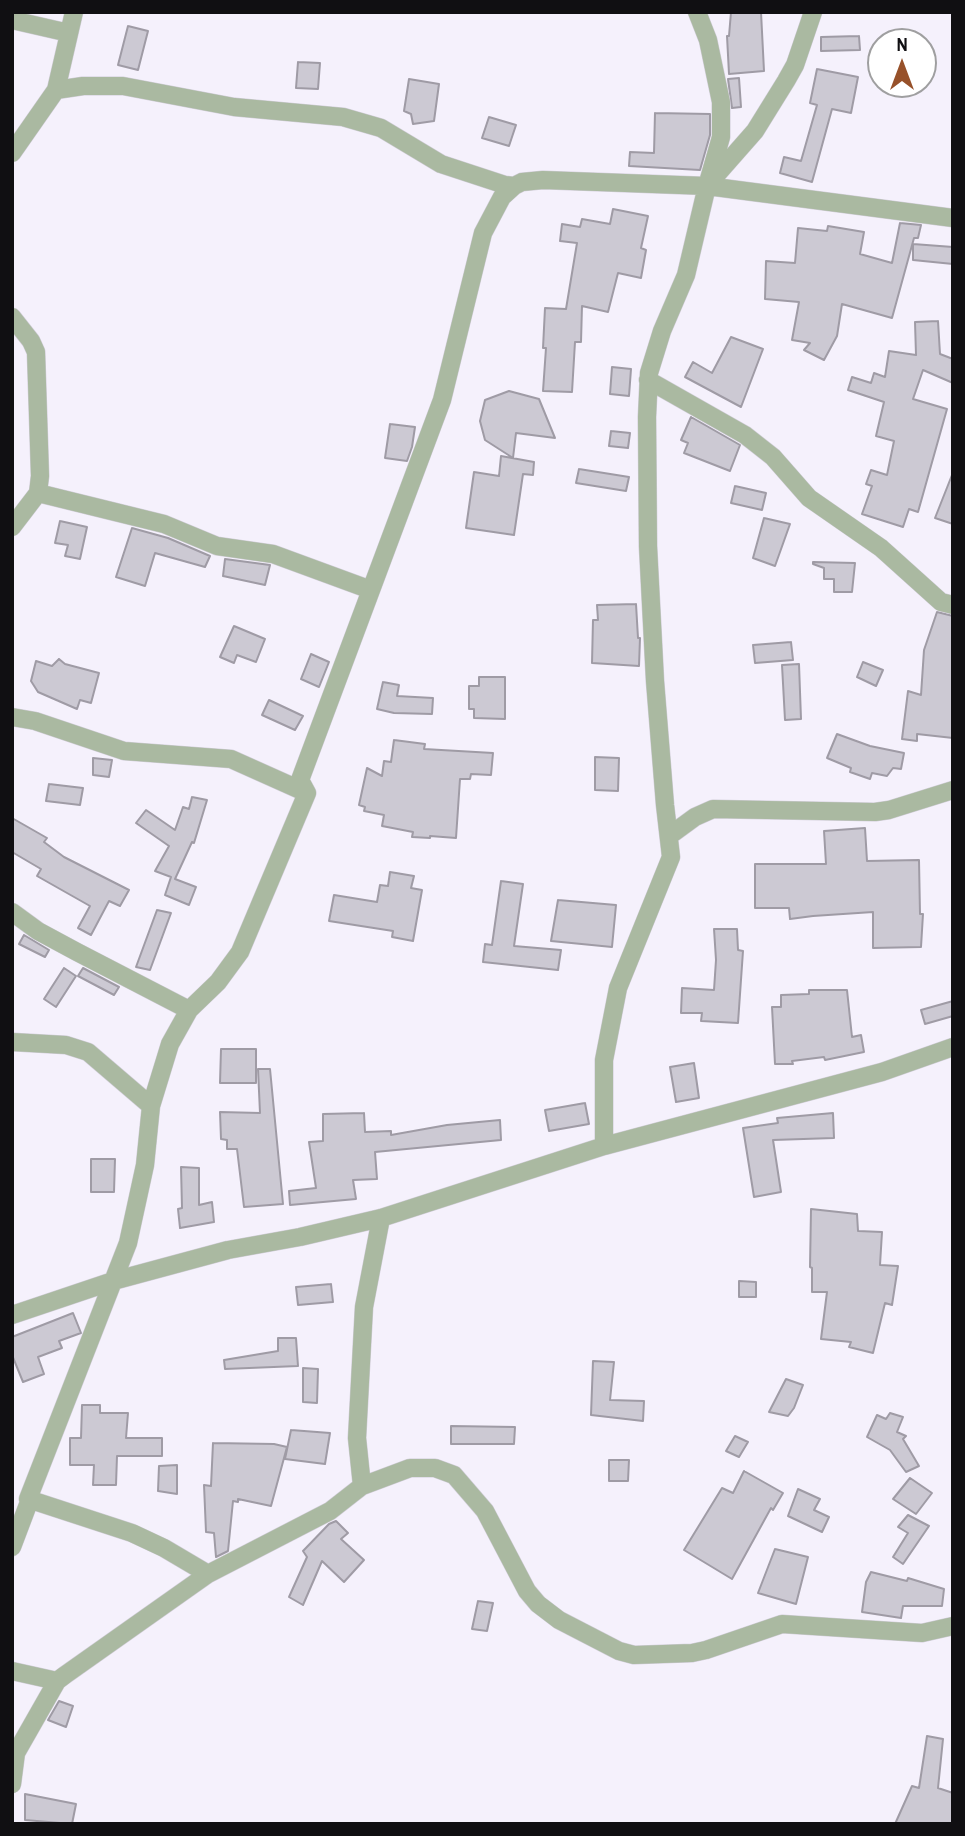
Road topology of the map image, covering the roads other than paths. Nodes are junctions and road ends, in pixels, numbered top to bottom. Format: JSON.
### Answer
{"nodes":[{"id":1,"x":74,"y":12,"type":"edge"},
{"id":2,"x":697,"y":12,"type":"edge"},
{"id":3,"x":813,"y":12,"type":"edge"},
{"id":4,"x":12,"y":20,"type":"edge"},
{"id":5,"x":69,"y":33,"type":"junction"},
{"id":6,"x":56,"y":90,"type":"junction"},
{"id":7,"x":12,"y":153,"type":"edge"},
{"id":8,"x":514,"y":186,"type":"junction"},
{"id":9,"x":707,"y":186,"type":"junction"},
{"id":10,"x":953,"y":218,"type":"edge"},
{"id":11,"x":12,"y":317,"type":"edge"},
{"id":12,"x":648,"y":380,"type":"junction"},
{"id":13,"x":38,"y":493,"type":"junction"},
{"id":14,"x":12,"y":527,"type":"edge"},
{"id":15,"x":371,"y":590,"type":"junction"},
{"id":16,"x":953,"y":605,"type":"edge"},
{"id":17,"x":12,"y":717,"type":"edge"},
{"id":18,"x":953,"y":790,"type":"edge"},
{"id":19,"x":307,"y":793,"type":"junction"},
{"id":20,"x":669,"y":836,"type":"junction"},
{"id":21,"x":12,"y":912,"type":"edge"},
{"id":22,"x":189,"y":1010,"type":"junction"},
{"id":23,"x":12,"y":1042,"type":"edge"},
{"id":24,"x":953,"y":1047,"type":"edge"},
{"id":25,"x":151,"y":1106,"type":"junction"},
{"id":26,"x":604,"y":1146,"type":"junction"},
{"id":27,"x":381,"y":1218,"type":"junction"},
{"id":28,"x":113,"y":1281,"type":"junction"},
{"id":29,"x":12,"y":1315,"type":"edge"},
{"id":30,"x":362,"y":1486,"type":"junction"},
{"id":31,"x":28,"y":1499,"type":"junction"},
{"id":32,"x":12,"y":1548,"type":"edge"},
{"id":33,"x":208,"y":1574,"type":"junction"},
{"id":34,"x":953,"y":1626,"type":"edge"},
{"id":35,"x":12,"y":1671,"type":"edge"},
{"id":36,"x":58,"y":1681,"type":"junction"},
{"id":37,"x":12,"y":1784,"type":"edge"}],
"edges":[{"from":1,"to":5,"type":"street"},
{"from":2,"to":9,"type":"street"},
{"from":3,"to":9,"type":"street"},
{"from":4,"to":5,"type":"street"},
{"from":5,"to":6,"type":"street"},
{"from":6,"to":7,"type":"street"},
{"from":6,"to":8,"type":"street"},
{"from":8,"to":9,"type":"street"},
{"from":8,"to":15,"type":"street"},
{"from":9,"to":10,"type":"street"},
{"from":9,"to":12,"type":"street"},
{"from":11,"to":13,"type":"street"},
{"from":12,"to":16,"type":"street"},
{"from":12,"to":20,"type":"street"},
{"from":13,"to":14,"type":"street"},
{"from":13,"to":15,"type":"street"},
{"from":15,"to":19,"type":"street"},
{"from":17,"to":19,"type":"street"},
{"from":18,"to":20,"type":"street"},
{"from":19,"to":22,"type":"street"},
{"from":20,"to":26,"type":"street"},
{"from":21,"to":22,"type":"street"},
{"from":22,"to":25,"type":"street"},
{"from":23,"to":25,"type":"street"},
{"from":24,"to":26,"type":"street"},
{"from":25,"to":28,"type":"street"},
{"from":26,"to":27,"type":"street"},
{"from":27,"to":28,"type":"street"},
{"from":27,"to":30,"type":"street"},
{"from":28,"to":29,"type":"street"},
{"from":28,"to":31,"type":"street"},
{"from":30,"to":33,"type":"street"},
{"from":30,"to":34,"type":"street"},
{"from":31,"to":32,"type":"street"},
{"from":31,"to":33,"type":"street"},
{"from":33,"to":36,"type":"street"},
{"from":35,"to":36,"type":"street"},
{"from":36,"to":37,"type":"street"}]}
